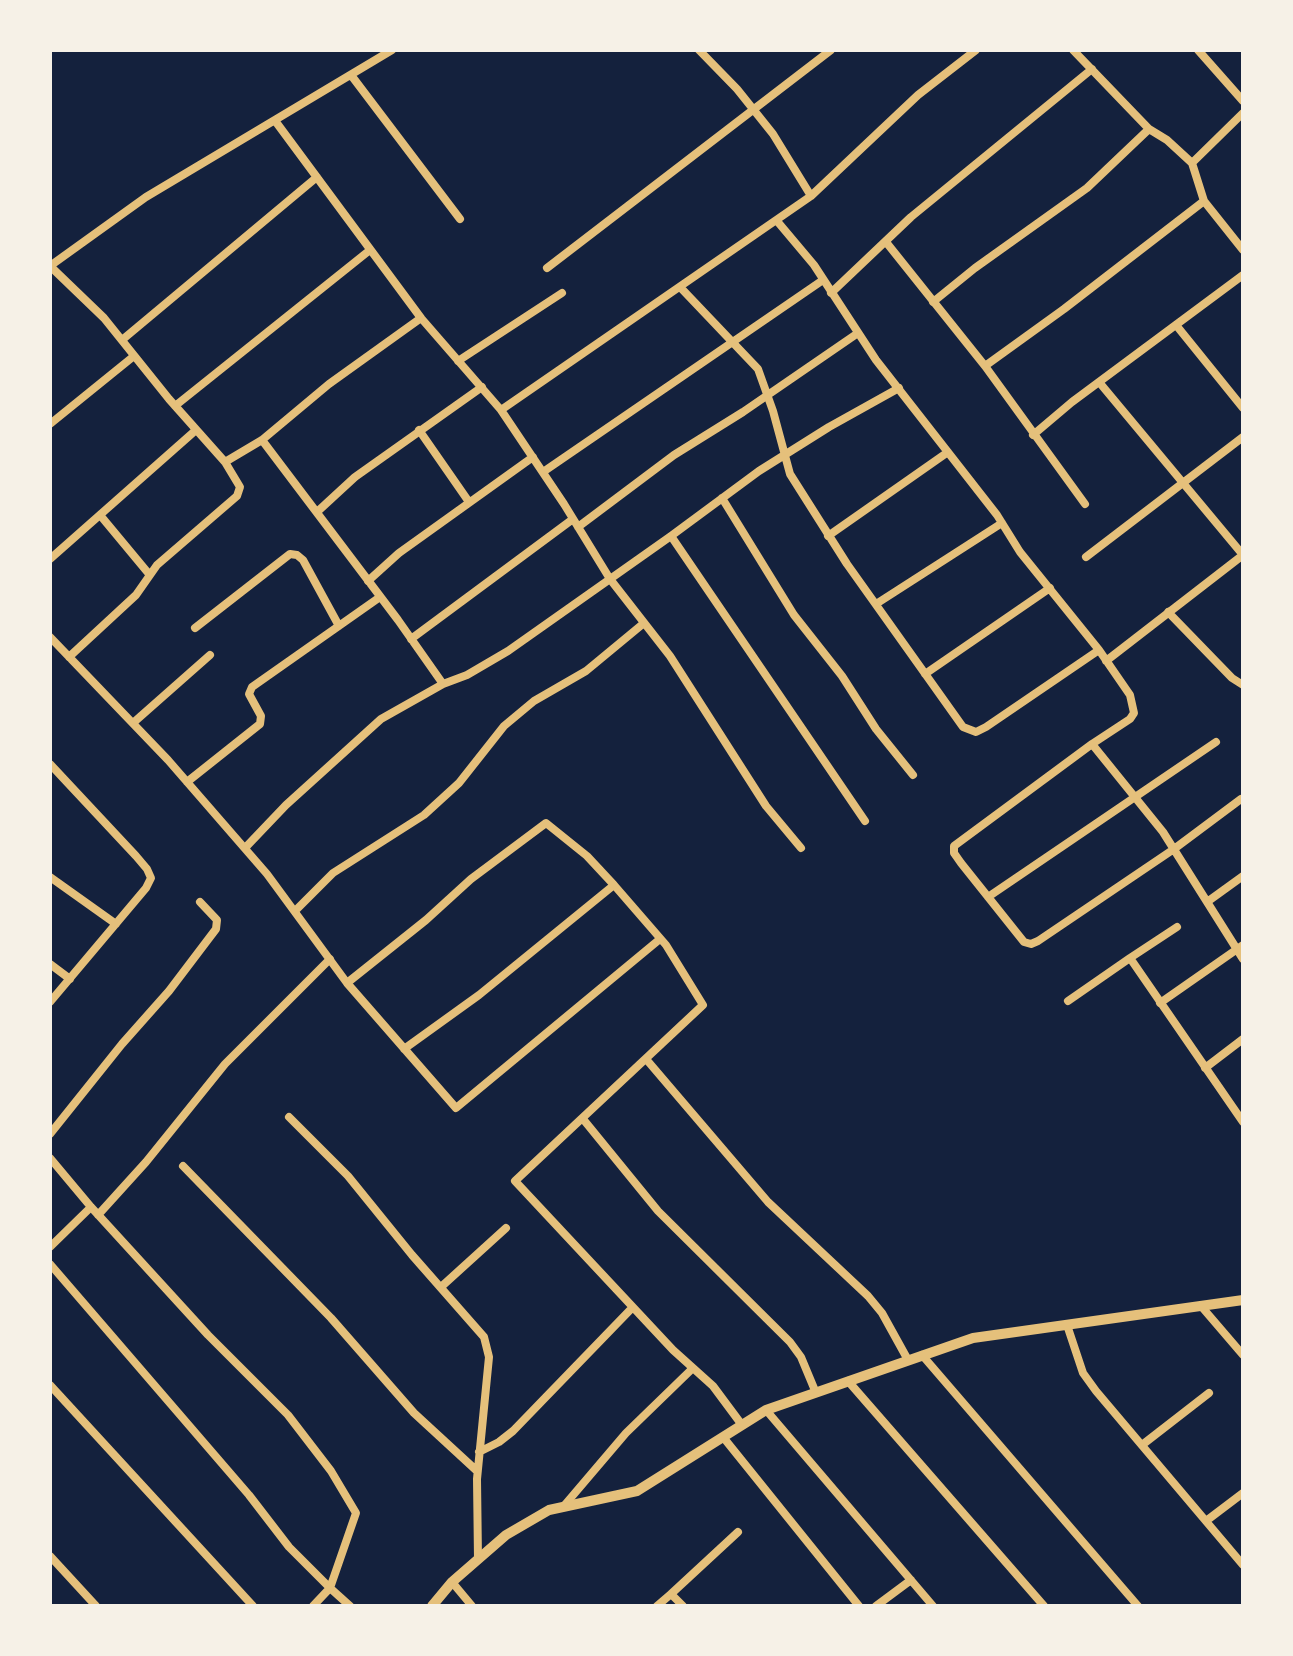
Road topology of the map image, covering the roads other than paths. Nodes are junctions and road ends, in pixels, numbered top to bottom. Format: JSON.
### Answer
{"nodes":[{"id":1,"x":392,"y":50,"type":"edge"},
{"id":2,"x":699,"y":50,"type":"edge"},
{"id":3,"x":831,"y":50,"type":"edge"},
{"id":4,"x":976,"y":50,"type":"edge"},
{"id":5,"x":1073,"y":50,"type":"edge"},
{"id":6,"x":1198,"y":50,"type":"edge"},
{"id":7,"x":1092,"y":69,"type":"junction"},
{"id":8,"x":351,"y":75,"type":"junction"},
{"id":9,"x":1243,"y":101,"type":"edge"},
{"id":10,"x":752,"y":108,"type":"junction"},
{"id":11,"x":1243,"y":113,"type":"edge"},
{"id":12,"x":276,"y":122,"type":"junction"},
{"id":13,"x":1149,"y":129,"type":"junction"},
{"id":14,"x":1192,"y":163,"type":"junction"},
{"id":15,"x":317,"y":177,"type":"junction"},
{"id":16,"x":811,"y":196,"type":"junction"},
{"id":17,"x":1204,"y":201,"type":"junction"},
{"id":18,"x":460,"y":219,"type":"dead end"},
{"id":19,"x":777,"y":221,"type":"junction"},
{"id":20,"x":886,"y":242,"type":"junction"},
{"id":21,"x":370,"y":250,"type":"junction"},
{"id":22,"x":1243,"y":250,"type":"edge"},
{"id":23,"x":50,"y":266,"type":"edge"},
{"id":24,"x":547,"y":268,"type":"dead end"},
{"id":25,"x":1243,"y":275,"type":"edge"},
{"id":26,"x":823,"y":280,"type":"junction"},
{"id":27,"x":680,"y":287,"type":"junction"},
{"id":28,"x":562,"y":293,"type":"dead end"},
{"id":29,"x":831,"y":293,"type":"junction"},
{"id":30,"x":933,"y":302,"type":"junction"},
{"id":31,"x":421,"y":318,"type":"junction"},
{"id":32,"x":1176,"y":325,"type":"junction"},
{"id":33,"x":858,"y":333,"type":"junction"},
{"id":34,"x":122,"y":340,"type":"junction"},
{"id":35,"x":734,"y":342,"type":"junction"},
{"id":36,"x":134,"y":356,"type":"junction"},
{"id":37,"x":458,"y":361,"type":"junction"},
{"id":38,"x":985,"y":366,"type":"junction"},
{"id":39,"x":1099,"y":382,"type":"junction"},
{"id":40,"x":482,"y":387,"type":"junction"},
{"id":41,"x":899,"y":388,"type":"junction"},
{"id":42,"x":767,"y":394,"type":"junction"},
{"id":43,"x":175,"y":406,"type":"junction"},
{"id":44,"x":1243,"y":408,"type":"edge"},
{"id":45,"x":501,"y":410,"type":"junction"},
{"id":46,"x":50,"y":424,"type":"edge"},
{"id":47,"x":196,"y":430,"type":"junction"},
{"id":48,"x":419,"y":430,"type":"junction"},
{"id":49,"x":1033,"y":435,"type":"junction"},
{"id":50,"x":1243,"y":437,"type":"edge"},
{"id":51,"x":262,"y":440,"type":"junction"},
{"id":52,"x":948,"y":452,"type":"junction"},
{"id":53,"x":785,"y":454,"type":"junction"},
{"id":54,"x":533,"y":457,"type":"junction"},
{"id":55,"x":225,"y":462,"type":"junction"},
{"id":56,"x":543,"y":472,"type":"junction"},
{"id":57,"x":1182,"y":482,"type":"junction"},
{"id":58,"x":722,"y":498,"type":"junction"},
{"id":59,"x":469,"y":502,"type":"junction"},
{"id":60,"x":1085,"y":504,"type":"dead end"},
{"id":61,"x":317,"y":512,"type":"junction"},
{"id":62,"x":100,"y":515,"type":"junction"},
{"id":63,"x":576,"y":523,"type":"junction"},
{"id":64,"x":1002,"y":523,"type":"junction"},
{"id":65,"x":671,"y":536,"type":"junction"},
{"id":66,"x":828,"y":536,"type":"junction"},
{"id":67,"x":1243,"y":555,"type":"edge"},
{"id":68,"x":1086,"y":557,"type":"dead end"},
{"id":69,"x":50,"y":559,"type":"edge"},
{"id":70,"x":149,"y":574,"type":"junction"},
{"id":71,"x":610,"y":579,"type":"junction"},
{"id":72,"x":368,"y":581,"type":"junction"},
{"id":73,"x":1050,"y":588,"type":"junction"},
{"id":74,"x":380,"y":597,"type":"junction"},
{"id":75,"x":876,"y":604,"type":"junction"},
{"id":76,"x":1168,"y":612,"type":"junction"},
{"id":77,"x":644,"y":623,"type":"junction"},
{"id":78,"x":339,"y":626,"type":"junction"},
{"id":79,"x":195,"y":628,"type":"dead end"},
{"id":80,"x":50,"y":637,"type":"edge"},
{"id":81,"x":411,"y":639,"type":"junction"},
{"id":82,"x":1099,"y":650,"type":"junction"},
{"id":83,"x":210,"y":655,"type":"dead end"},
{"id":84,"x":69,"y":657,"type":"junction"},
{"id":85,"x":1106,"y":661,"type":"junction"},
{"id":86,"x":925,"y":674,"type":"junction"},
{"id":87,"x":443,"y":684,"type":"junction"},
{"id":88,"x":1243,"y":685,"type":"edge"},
{"id":89,"x":133,"y":723,"type":"junction"},
{"id":90,"x":1216,"y":742,"type":"dead end"},
{"id":91,"x":1092,"y":744,"type":"junction"},
{"id":92,"x":50,"y":764,"type":"edge"},
{"id":93,"x":913,"y":775,"type":"dead end"},
{"id":94,"x":187,"y":782,"type":"junction"},
{"id":95,"x":1134,"y":797,"type":"junction"},
{"id":96,"x":1241,"y":799,"type":"dead end"},
{"id":97,"x":865,"y":821,"type":"dead end"},
{"id":98,"x":245,"y":848,"type":"junction"},
{"id":99,"x":801,"y":848,"type":"dead end"},
{"id":100,"x":1174,"y":849,"type":"junction"},
{"id":101,"x":1243,"y":876,"type":"edge"},
{"id":102,"x":50,"y":877,"type":"edge"},
{"id":103,"x":614,"y":885,"type":"junction"},
{"id":104,"x":988,"y":897,"type":"junction"},
{"id":105,"x":200,"y":902,"type":"dead end"},
{"id":106,"x":1207,"y":902,"type":"junction"},
{"id":107,"x":295,"y":911,"type":"junction"},
{"id":108,"x":116,"y":924,"type":"junction"},
{"id":109,"x":1177,"y":927,"type":"dead end"},
{"id":110,"x":660,"y":939,"type":"junction"},
{"id":111,"x":1240,"y":947,"type":"edge"},
{"id":112,"x":1130,"y":958,"type":"junction"},
{"id":113,"x":330,"y":959,"type":"junction"},
{"id":114,"x":1243,"y":959,"type":"edge"},
{"id":115,"x":50,"y":964,"type":"edge"},
{"id":116,"x":70,"y":979,"type":"junction"},
{"id":117,"x":347,"y":983,"type":"junction"},
{"id":118,"x":1068,"y":1001,"type":"dead end"},
{"id":119,"x":50,"y":1002,"type":"edge"},
{"id":120,"x":1160,"y":1003,"type":"junction"},
{"id":121,"x":1243,"y":1039,"type":"edge"},
{"id":122,"x":404,"y":1049,"type":"junction"},
{"id":123,"x":646,"y":1059,"type":"junction"},
{"id":124,"x":1205,"y":1068,"type":"junction"},
{"id":125,"x":289,"y":1117,"type":"dead end"},
{"id":126,"x":583,"y":1119,"type":"junction"},
{"id":127,"x":1243,"y":1122,"type":"edge"},
{"id":128,"x":50,"y":1134,"type":"edge"},
{"id":129,"x":50,"y":1158,"type":"edge"},
{"id":130,"x":183,"y":1166,"type":"dead end"},
{"id":131,"x":91,"y":1207,"type":"junction"},
{"id":132,"x":98,"y":1215,"type":"junction"},
{"id":133,"x":506,"y":1228,"type":"dead end"},
{"id":134,"x":50,"y":1247,"type":"edge"},
{"id":135,"x":50,"y":1264,"type":"edge"},
{"id":136,"x":441,"y":1287,"type":"junction"},
{"id":137,"x":1243,"y":1300,"type":"edge"},
{"id":138,"x":1201,"y":1306,"type":"junction"},
{"id":139,"x":632,"y":1308,"type":"junction"},
{"id":140,"x":1067,"y":1325,"type":"junction"},
{"id":141,"x":922,"y":1355,"type":"junction"},
{"id":142,"x":1243,"y":1355,"type":"edge"},
{"id":143,"x":908,"y":1360,"type":"junction"},
{"id":144,"x":693,"y":1368,"type":"junction"},
{"id":145,"x":848,"y":1381,"type":"junction"},
{"id":146,"x":50,"y":1385,"type":"edge"},
{"id":147,"x":816,"y":1393,"type":"junction"},
{"id":148,"x":1209,"y":1393,"type":"dead end"},
{"id":149,"x":766,"y":1410,"type":"junction"},
{"id":150,"x":742,"y":1425,"type":"junction"},
{"id":151,"x":723,"y":1437,"type":"junction"},
{"id":152,"x":1142,"y":1445,"type":"junction"},
{"id":153,"x":479,"y":1452,"type":"junction"},
{"id":154,"x":477,"y":1471,"type":"junction"},
{"id":155,"x":1243,"y":1493,"type":"edge"},
{"id":156,"x":563,"y":1507,"type":"junction"},
{"id":157,"x":1206,"y":1521,"type":"junction"},
{"id":158,"x":738,"y":1532,"type":"dead end"},
{"id":159,"x":50,"y":1556,"type":"edge"},
{"id":160,"x":478,"y":1559,"type":"junction"},
{"id":161,"x":1243,"y":1565,"type":"edge"},
{"id":162,"x":911,"y":1580,"type":"junction"},
{"id":163,"x":452,"y":1582,"type":"junction"},
{"id":164,"x":330,"y":1588,"type":"junction"},
{"id":165,"x":671,"y":1594,"type":"junction"},
{"id":166,"x":96,"y":1606,"type":"edge"},
{"id":167,"x":253,"y":1606,"type":"edge"},
{"id":168,"x":313,"y":1606,"type":"edge"},
{"id":169,"x":350,"y":1606,"type":"edge"},
{"id":170,"x":432,"y":1606,"type":"edge"},
{"id":171,"x":472,"y":1606,"type":"edge"},
{"id":172,"x":657,"y":1606,"type":"edge"},
{"id":173,"x":683,"y":1606,"type":"edge"},
{"id":174,"x":859,"y":1606,"type":"edge"},
{"id":175,"x":876,"y":1606,"type":"edge"},
{"id":176,"x":933,"y":1606,"type":"edge"},
{"id":177,"x":1044,"y":1606,"type":"edge"},
{"id":178,"x":1138,"y":1606,"type":"edge"}],
"edges":[{"from":1,"to":8,"type":"street"},
{"from":2,"to":10,"type":"street"},
{"from":3,"to":10,"type":"street"},
{"from":4,"to":16,"type":"street"},
{"from":5,"to":7,"type":"street"},
{"from":6,"to":9,"type":"street"},
{"from":7,"to":13,"type":"street"},
{"from":7,"to":20,"type":"street"},
{"from":8,"to":12,"type":"street"},
{"from":8,"to":18,"type":"street"},
{"from":10,"to":16,"type":"street"},
{"from":10,"to":24,"type":"street"},
{"from":11,"to":14,"type":"street"},
{"from":12,"to":15,"type":"street"},
{"from":12,"to":23,"type":"street"},
{"from":13,"to":14,"type":"street"},
{"from":13,"to":30,"type":"street"},
{"from":14,"to":17,"type":"street"},
{"from":15,"to":21,"type":"street"},
{"from":15,"to":34,"type":"street"},
{"from":16,"to":19,"type":"street"},
{"from":17,"to":22,"type":"street"},
{"from":17,"to":38,"type":"street"},
{"from":19,"to":26,"type":"street"},
{"from":19,"to":27,"type":"street"},
{"from":20,"to":29,"type":"street"},
{"from":20,"to":30,"type":"street"},
{"from":21,"to":31,"type":"street"},
{"from":21,"to":43,"type":"street"},
{"from":23,"to":34,"type":"street"},
{"from":25,"to":32,"type":"street"},
{"from":26,"to":29,"type":"street"},
{"from":26,"to":35,"type":"street"},
{"from":27,"to":35,"type":"street"},
{"from":27,"to":45,"type":"street"},
{"from":28,"to":37,"type":"street"},
{"from":29,"to":33,"type":"street"},
{"from":30,"to":38,"type":"street"},
{"from":31,"to":37,"type":"street"},
{"from":31,"to":51,"type":"street"},
{"from":32,"to":39,"type":"street"},
{"from":32,"to":44,"type":"street"},
{"from":33,"to":41,"type":"street"},
{"from":33,"to":42,"type":"street"},
{"from":34,"to":36,"type":"street"},
{"from":35,"to":42,"type":"street"},
{"from":35,"to":56,"type":"street"},
{"from":36,"to":43,"type":"street"},
{"from":36,"to":46,"type":"street"},
{"from":37,"to":40,"type":"street"},
{"from":38,"to":49,"type":"street"},
{"from":39,"to":49,"type":"street"},
{"from":39,"to":57,"type":"street"},
{"from":40,"to":45,"type":"street"},
{"from":40,"to":48,"type":"street"},
{"from":41,"to":52,"type":"street"},
{"from":41,"to":53,"type":"street"},
{"from":42,"to":53,"type":"street"},
{"from":42,"to":63,"type":"street"},
{"from":43,"to":47,"type":"street"},
{"from":45,"to":54,"type":"street"},
{"from":47,"to":55,"type":"street"},
{"from":47,"to":62,"type":"street"},
{"from":48,"to":59,"type":"street"},
{"from":48,"to":61,"type":"street"},
{"from":49,"to":60,"type":"street"},
{"from":50,"to":57,"type":"street"},
{"from":51,"to":55,"type":"street"},
{"from":51,"to":61,"type":"street"},
{"from":52,"to":64,"type":"street"},
{"from":52,"to":66,"type":"street"},
{"from":53,"to":58,"type":"street"},
{"from":53,"to":66,"type":"street"},
{"from":54,"to":56,"type":"street"},
{"from":54,"to":59,"type":"street"},
{"from":55,"to":70,"type":"street"},
{"from":56,"to":63,"type":"street"},
{"from":57,"to":67,"type":"street"},
{"from":57,"to":68,"type":"street"},
{"from":58,"to":65,"type":"street"},
{"from":58,"to":93,"type":"street"},
{"from":59,"to":72,"type":"street"},
{"from":61,"to":72,"type":"street"},
{"from":62,"to":69,"type":"street"},
{"from":62,"to":70,"type":"street"},
{"from":63,"to":71,"type":"street"},
{"from":63,"to":81,"type":"street"},
{"from":64,"to":73,"type":"street"},
{"from":64,"to":75,"type":"street"},
{"from":65,"to":71,"type":"street"},
{"from":65,"to":97,"type":"street"},
{"from":66,"to":75,"type":"street"},
{"from":67,"to":76,"type":"street"},
{"from":70,"to":84,"type":"street"},
{"from":71,"to":77,"type":"street"},
{"from":71,"to":87,"type":"street"},
{"from":72,"to":74,"type":"street"},
{"from":73,"to":82,"type":"street"},
{"from":73,"to":86,"type":"street"},
{"from":74,"to":78,"type":"street"},
{"from":74,"to":81,"type":"street"},
{"from":75,"to":86,"type":"street"},
{"from":76,"to":85,"type":"street"},
{"from":76,"to":88,"type":"street"},
{"from":77,"to":99,"type":"street"},
{"from":77,"to":107,"type":"street"},
{"from":78,"to":79,"type":"street"},
{"from":78,"to":94,"type":"street"},
{"from":80,"to":84,"type":"street"},
{"from":81,"to":87,"type":"street"},
{"from":82,"to":85,"type":"street"},
{"from":82,"to":86,"type":"street"},
{"from":83,"to":89,"type":"street"},
{"from":84,"to":89,"type":"street"},
{"from":85,"to":91,"type":"street"},
{"from":87,"to":98,"type":"street"},
{"from":89,"to":94,"type":"street"},
{"from":90,"to":95,"type":"street"},
{"from":91,"to":95,"type":"street"},
{"from":91,"to":104,"type":"street"},
{"from":92,"to":108,"type":"street"},
{"from":94,"to":98,"type":"street"},
{"from":95,"to":100,"type":"street"},
{"from":95,"to":104,"type":"street"},
{"from":96,"to":100,"type":"street"},
{"from":98,"to":107,"type":"street"},
{"from":100,"to":104,"type":"street"},
{"from":100,"to":106,"type":"street"},
{"from":101,"to":106,"type":"street"},
{"from":102,"to":108,"type":"street"},
{"from":103,"to":110,"type":"street"},
{"from":103,"to":117,"type":"street"},
{"from":103,"to":122,"type":"street"},
{"from":105,"to":128,"type":"street"},
{"from":106,"to":111,"type":"street"},
{"from":107,"to":113,"type":"street"},
{"from":108,"to":116,"type":"street"},
{"from":109,"to":112,"type":"street"},
{"from":110,"to":122,"type":"street"},
{"from":110,"to":123,"type":"street"},
{"from":111,"to":114,"type":"street"},
{"from":111,"to":120,"type":"street"},
{"from":112,"to":118,"type":"street"},
{"from":112,"to":120,"type":"street"},
{"from":113,"to":117,"type":"street"},
{"from":113,"to":132,"type":"street"},
{"from":115,"to":116,"type":"street"},
{"from":116,"to":119,"type":"street"},
{"from":117,"to":122,"type":"street"},
{"from":120,"to":124,"type":"street"},
{"from":121,"to":124,"type":"street"},
{"from":123,"to":126,"type":"street"},
{"from":123,"to":143,"type":"street"},
{"from":124,"to":127,"type":"street"},
{"from":125,"to":136,"type":"street"},
{"from":126,"to":139,"type":"street"},
{"from":126,"to":147,"type":"street"},
{"from":129,"to":131,"type":"street"},
{"from":130,"to":154,"type":"street"},
{"from":131,"to":132,"type":"street"},
{"from":131,"to":134,"type":"street"},
{"from":132,"to":164,"type":"street"},
{"from":133,"to":136,"type":"street"},
{"from":135,"to":164,"type":"street"},
{"from":136,"to":153,"type":"street"},
{"from":137,"to":138,"type":"street"},
{"from":138,"to":140,"type":"street"},
{"from":138,"to":142,"type":"street"},
{"from":139,"to":144,"type":"street"},
{"from":139,"to":153,"type":"street"},
{"from":140,"to":141,"type":"street"},
{"from":140,"to":152,"type":"street"},
{"from":141,"to":143,"type":"street"},
{"from":141,"to":178,"type":"street"},
{"from":143,"to":145,"type":"street"},
{"from":144,"to":150,"type":"street"},
{"from":144,"to":156,"type":"street"},
{"from":145,"to":147,"type":"street"},
{"from":145,"to":177,"type":"street"},
{"from":146,"to":167,"type":"street"},
{"from":147,"to":149,"type":"street"},
{"from":148,"to":152,"type":"street"},
{"from":149,"to":150,"type":"street"},
{"from":149,"to":162,"type":"street"},
{"from":150,"to":151,"type":"street"},
{"from":151,"to":156,"type":"street"},
{"from":151,"to":174,"type":"street"},
{"from":152,"to":157,"type":"street"},
{"from":153,"to":154,"type":"street"},
{"from":154,"to":160,"type":"street"},
{"from":155,"to":157,"type":"street"},
{"from":156,"to":160,"type":"street"},
{"from":157,"to":161,"type":"street"},
{"from":158,"to":165,"type":"street"},
{"from":159,"to":166,"type":"street"},
{"from":160,"to":163,"type":"street"},
{"from":162,"to":175,"type":"street"},
{"from":162,"to":176,"type":"street"},
{"from":163,"to":170,"type":"street"},
{"from":163,"to":171,"type":"street"},
{"from":164,"to":168,"type":"street"},
{"from":164,"to":169,"type":"street"},
{"from":165,"to":172,"type":"street"},
{"from":165,"to":173,"type":"street"}]}
